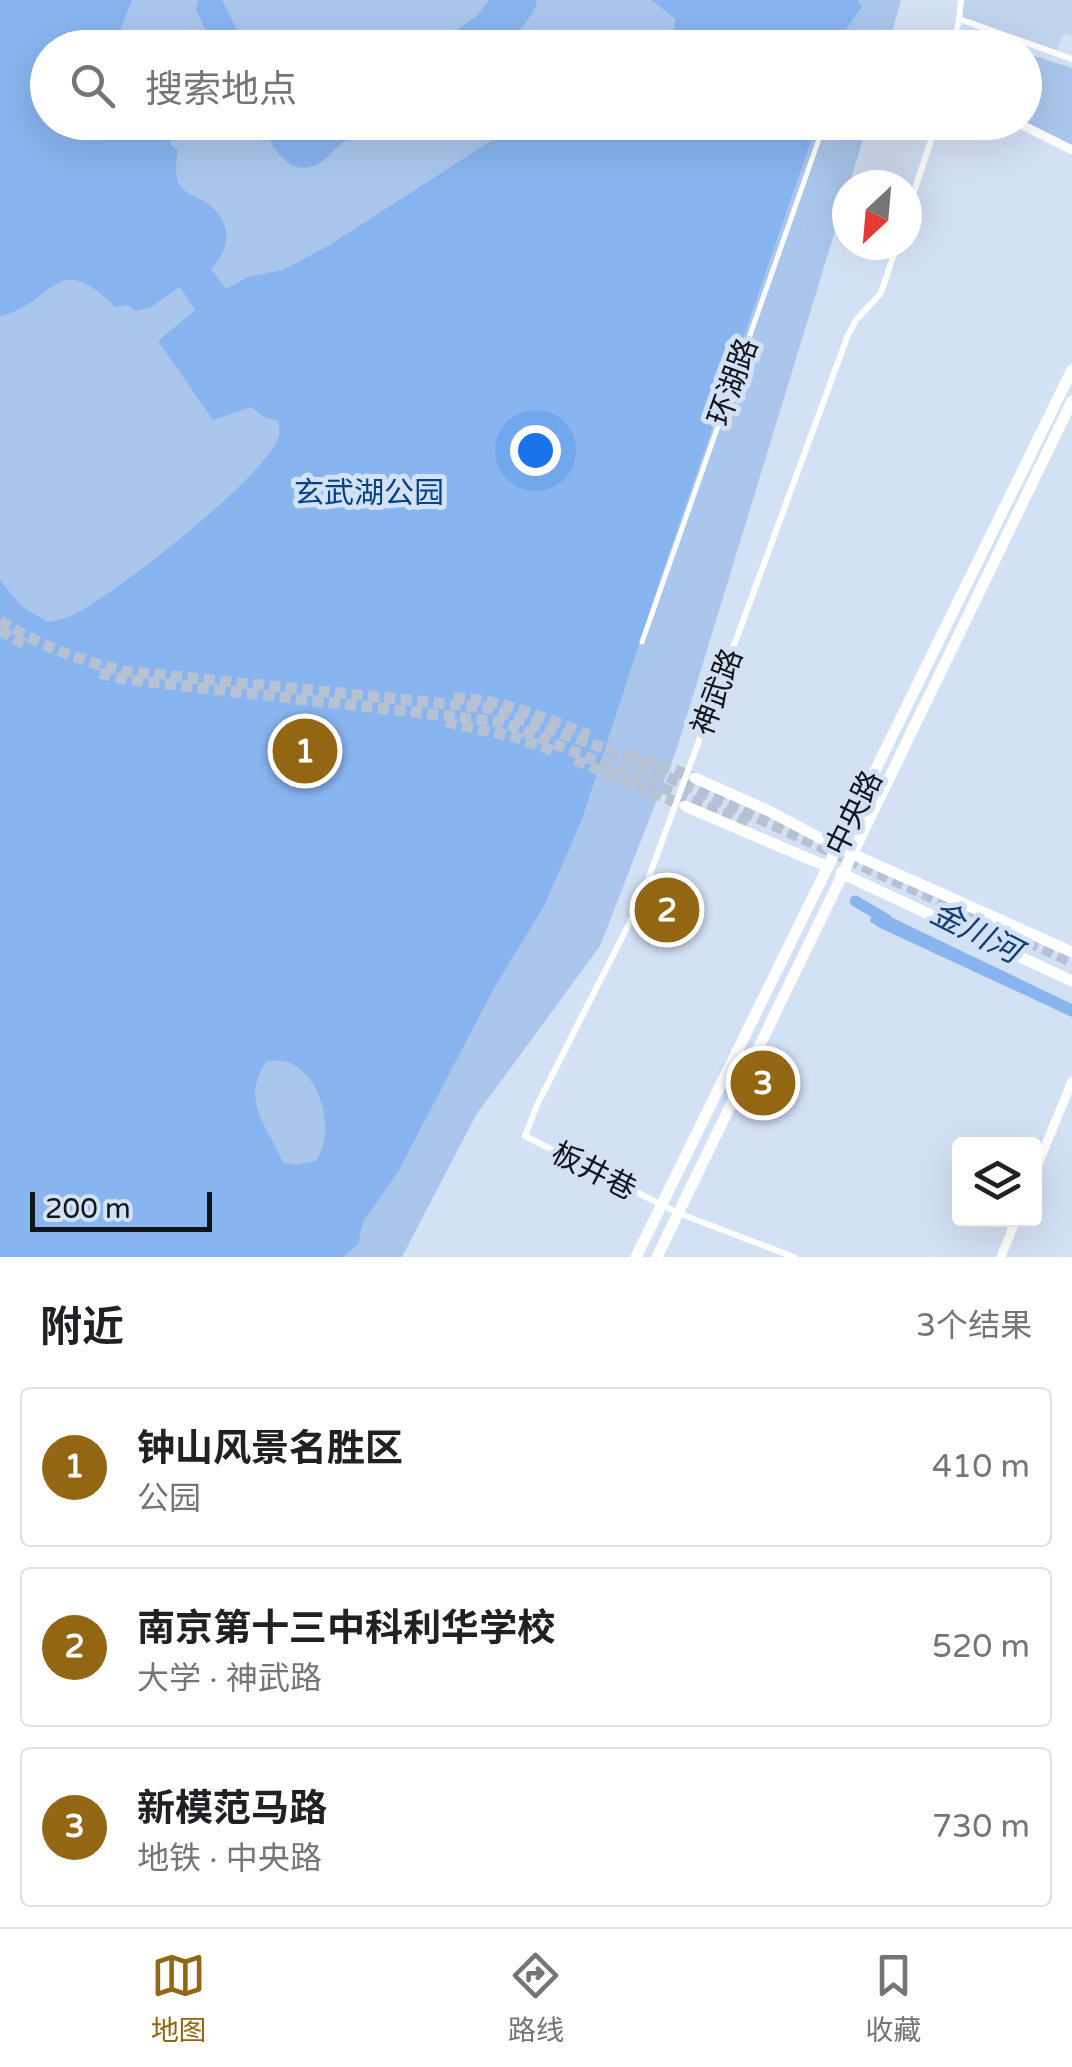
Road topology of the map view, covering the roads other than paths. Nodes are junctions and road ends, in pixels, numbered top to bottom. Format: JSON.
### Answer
{"nodes":[{"id":1,"x":961,"y":0,"type":"edge"},
{"id":2,"x":959,"y":19,"type":"junction"},
{"id":3,"x":956,"y":30,"type":"edge"},
{"id":4,"x":990,"y":30,"type":"edge"},
{"id":5,"x":1042,"y":48,"type":"edge"},
{"id":6,"x":1072,"y":59,"type":"edge"},
{"id":7,"x":1042,"y":135,"type":"edge"},
{"id":8,"x":819,"y":140,"type":"edge"},
{"id":9,"x":931,"y":140,"type":"edge"},
{"id":10,"x":1072,"y":150,"type":"edge"},
{"id":11,"x":921,"y":170,"type":"edge"},
{"id":12,"x":892,"y":260,"type":"edge"},
{"id":13,"x":1072,"y":370,"type":"edge"},
{"id":14,"x":1072,"y":401,"type":"edge"},
{"id":15,"x":642,"y":642,"type":"dead end"},
{"id":16,"x":695,"y":778,"type":"tunnel mouth"},
{"id":17,"x":685,"y":806,"type":"tunnel mouth"},
{"id":18,"x":810,"y":831,"type":"junction"},
{"id":19,"x":837,"y":847,"type":"junction"},
{"id":20,"x":853,"y":854,"type":"junction"},
{"id":21,"x":800,"y":855,"type":"junction"},
{"id":22,"x":828,"y":868,"type":"junction"},
{"id":23,"x":886,"y":868,"type":"junction"},
{"id":24,"x":844,"y":875,"type":"junction"},
{"id":25,"x":883,"y":892,"type":"junction"},
{"id":26,"x":1072,"y":952,"type":"edge"},
{"id":27,"x":1072,"y":981,"type":"edge"},
{"id":28,"x":1072,"y":1081,"type":"edge"},
{"id":29,"x":526,"y":1136,"type":"joint"},
{"id":30,"x":1042,"y":1154,"type":"edge"},
{"id":31,"x":662,"y":1205,"type":"junction"},
{"id":32,"x":678,"y":1213,"type":"junction"},
{"id":33,"x":1013,"y":1227,"type":"edge"},
{"id":34,"x":636,"y":1257,"type":"edge"},
{"id":35,"x":656,"y":1257,"type":"edge"},
{"id":36,"x":794,"y":1257,"type":"edge"},
{"id":37,"x":1001,"y":1257,"type":"edge"}],
"edges":[{"from":1,"to":2,"type":"street"},
{"from":2,"to":3,"type":"street"},
{"from":2,"to":4,"type":"street"},
{"from":5,"to":6,"type":"street"},
{"from":7,"to":10,"type":"street"},
{"from":8,"to":15,"type":"street","name":"环湖路"},
{"from":9,"to":11,"type":"street"},
{"from":12,"to":29,"type":"street","name":"神武路"},
{"from":13,"to":19,"type":"main road","name":"中央路"},
{"from":14,"to":20,"type":"main road","name":"中央路"},
{"from":16,"to":18,"type":"main road"},
{"from":17,"to":21,"type":"main road"},
{"from":18,"to":19,"type":"main road"},
{"from":18,"to":21,"type":"main road"},
{"from":19,"to":20,"type":"main road"},
{"from":19,"to":22,"type":"main road","name":"中央路"},
{"from":20,"to":23,"type":"main road"},
{"from":20,"to":24,"type":"main road","name":"中央路"},
{"from":21,"to":22,"type":"main road"},
{"from":22,"to":24,"type":"main road"},
{"from":22,"to":31,"type":"main road","name":"中央路"},
{"from":23,"to":25,"type":"main road"},
{"from":23,"to":26,"type":"main road"},
{"from":24,"to":25,"type":"main road"},
{"from":24,"to":32,"type":"main road","name":"中央路"},
{"from":25,"to":27,"type":"main road"},
{"from":28,"to":30,"type":"street"},
{"from":29,"to":31,"type":"street","name":"板井巷"},
{"from":31,"to":32,"type":"street","name":"板井巷"},
{"from":31,"to":34,"type":"main road","name":"中央路"},
{"from":32,"to":35,"type":"main road","name":"中央路"},
{"from":32,"to":36,"type":"street","name":"板井巷"},
{"from":33,"to":37,"type":"street"}]}
